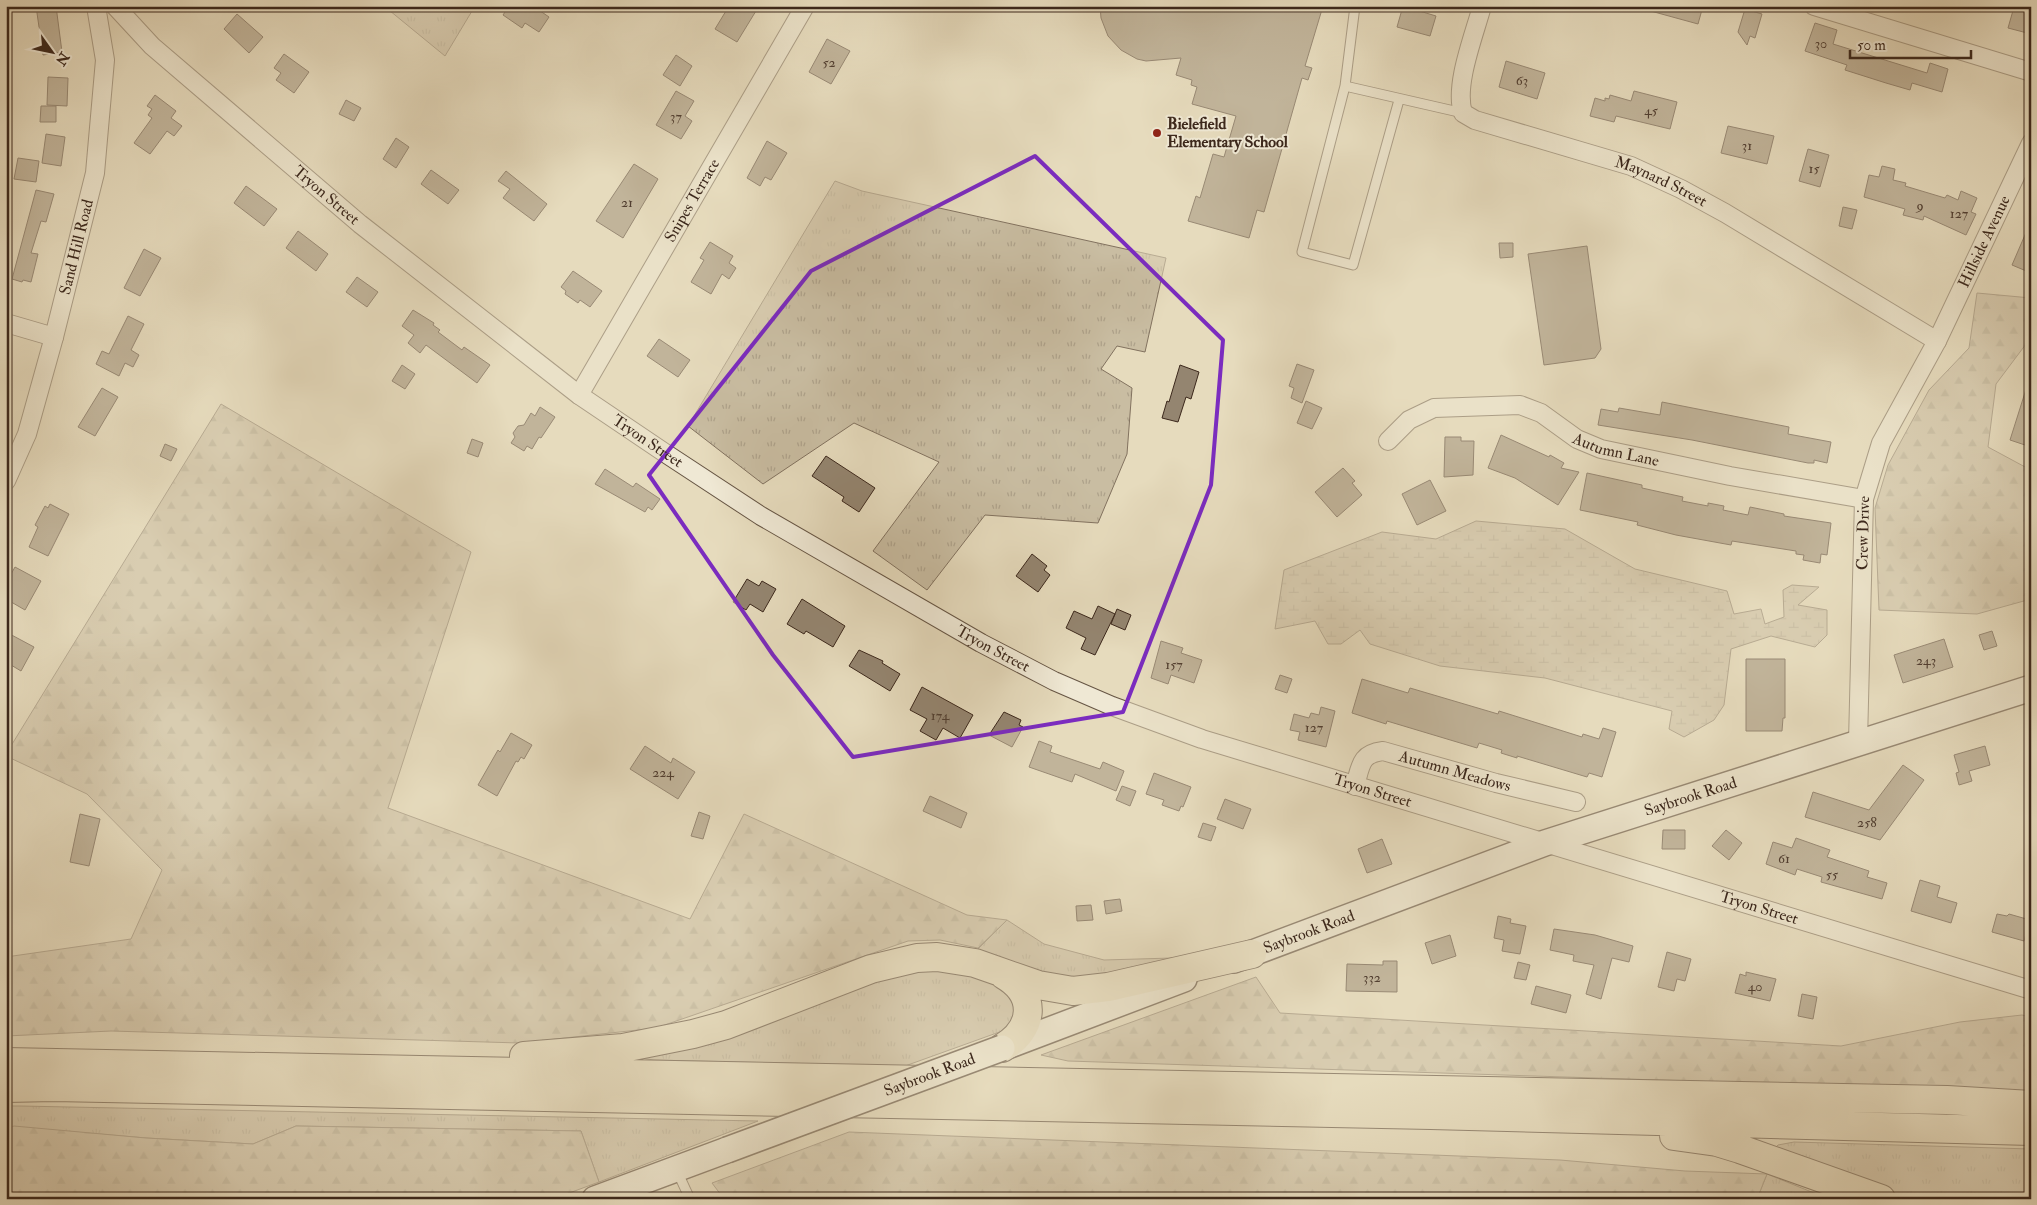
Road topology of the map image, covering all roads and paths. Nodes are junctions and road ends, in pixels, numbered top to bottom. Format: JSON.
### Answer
{"nodes":[{"id":1,"x":96,"y":6,"type":"edge"},
{"id":2,"x":115,"y":6,"type":"edge"},
{"id":3,"x":805,"y":6,"type":"edge"},
{"id":4,"x":1355,"y":6,"type":"edge"},
{"id":5,"x":1482,"y":6,"type":"edge"},
{"id":6,"x":1814,"y":6,"type":"edge"},
{"id":7,"x":2031,"y":72,"type":"edge"},
{"id":8,"x":1345,"y":86,"type":"junction"},
{"id":9,"x":1399,"y":100,"type":"junction"},
{"id":10,"x":1463,"y":113,"type":"junction"},
{"id":11,"x":2031,"y":143,"type":"edge"},
{"id":12,"x":6,"y":323,"type":"edge"},
{"id":13,"x":54,"y":337,"type":"junction"},
{"id":14,"x":1937,"y":341,"type":"junction"},
{"id":15,"x":579,"y":395,"type":"junction"},
{"id":16,"x":1388,"y":441,"type":"dead end"},
{"id":17,"x":6,"y":481,"type":"edge"},
{"id":18,"x":1864,"y":499,"type":"junction"},
{"id":19,"x":2031,"y":688,"type":"edge"},
{"id":20,"x":1858,"y":742,"type":"junction"},
{"id":21,"x":1355,"y":786,"type":"junction"},
{"id":22,"x":1576,"y":802,"type":"dead end"},
{"id":23,"x":1545,"y":843,"type":"junction"},
{"id":24,"x":1252,"y":954,"type":"junction"},
{"id":25,"x":994,"y":970,"type":"junction"},
{"id":26,"x":2031,"y":990,"type":"edge"},
{"id":27,"x":1002,"y":1048,"type":"junction"},
{"id":28,"x":6,"y":1062,"type":"edge"},
{"id":29,"x":193,"y":1066,"type":"junction"},
{"id":30,"x":6,"y":1088,"type":"edge"},
{"id":31,"x":2031,"y":1105,"type":"edge"},
{"id":32,"x":1431,"y":1115,"type":"junction"},
{"id":33,"x":2031,"y":1131,"type":"edge"},
{"id":34,"x":676,"y":1169,"type":"junction"},
{"id":35,"x":595,"y":1199,"type":"edge"},
{"id":36,"x":690,"y":1199,"type":"edge"},
{"id":37,"x":1881,"y":1199,"type":"edge"}],
"edges":[{"from":1,"to":13,"type":"street","name":"Sand Hill Road"},
{"from":2,"to":15,"type":"street","name":"Tryon Street"},
{"from":3,"to":15,"type":"street","name":"Snipes Terrace"},
{"from":4,"to":8,"type":"lane"},
{"from":5,"to":10,"type":"street"},
{"from":6,"to":7,"type":"street"},
{"from":8,"to":9,"type":"lane"},
{"from":8,"to":9,"type":"lane"},
{"from":9,"to":10,"type":"lane"},
{"from":10,"to":14,"type":"street","name":"Maynard Street"},
{"from":11,"to":14,"type":"street","name":"Hillside Avenue"},
{"from":12,"to":13,"type":"street"},
{"from":13,"to":17,"type":"street","name":"Sand Hill Road"},
{"from":14,"to":18,"type":"street","name":"Crew Drive"},
{"from":15,"to":21,"type":"street","name":"Tryon Street"},
{"from":16,"to":18,"type":"street","name":"Autumn Lane"},
{"from":18,"to":20,"type":"street","name":"Crew Drive"},
{"from":19,"to":20,"type":"main road","name":"Saybrook Road"},
{"from":20,"to":23,"type":"main road","name":"Saybrook Road"},
{"from":21,"to":22,"type":"street","name":"Autumn Meadows"},
{"from":21,"to":23,"type":"street","name":"Tryon Street"},
{"from":23,"to":24,"type":"main road","name":"Saybrook Road"},
{"from":23,"to":26,"type":"street","name":"Tryon Street"},
{"from":24,"to":25,"type":"highway"},
{"from":24,"to":27,"type":"main road","name":"Saybrook Road"},
{"from":25,"to":27,"type":"highway"},
{"from":25,"to":29,"type":"highway"},
{"from":27,"to":34,"type":"main road","name":"Saybrook Road","bridge":true},
{"from":28,"to":29,"type":"highway"},
{"from":29,"to":31,"type":"highway"},
{"from":30,"to":32,"type":"highway"},
{"from":32,"to":33,"type":"highway"},
{"from":32,"to":37,"type":"highway"},
{"from":34,"to":35,"type":"main road","name":"Saybrook Road"},
{"from":34,"to":36,"type":"lane"}]}
